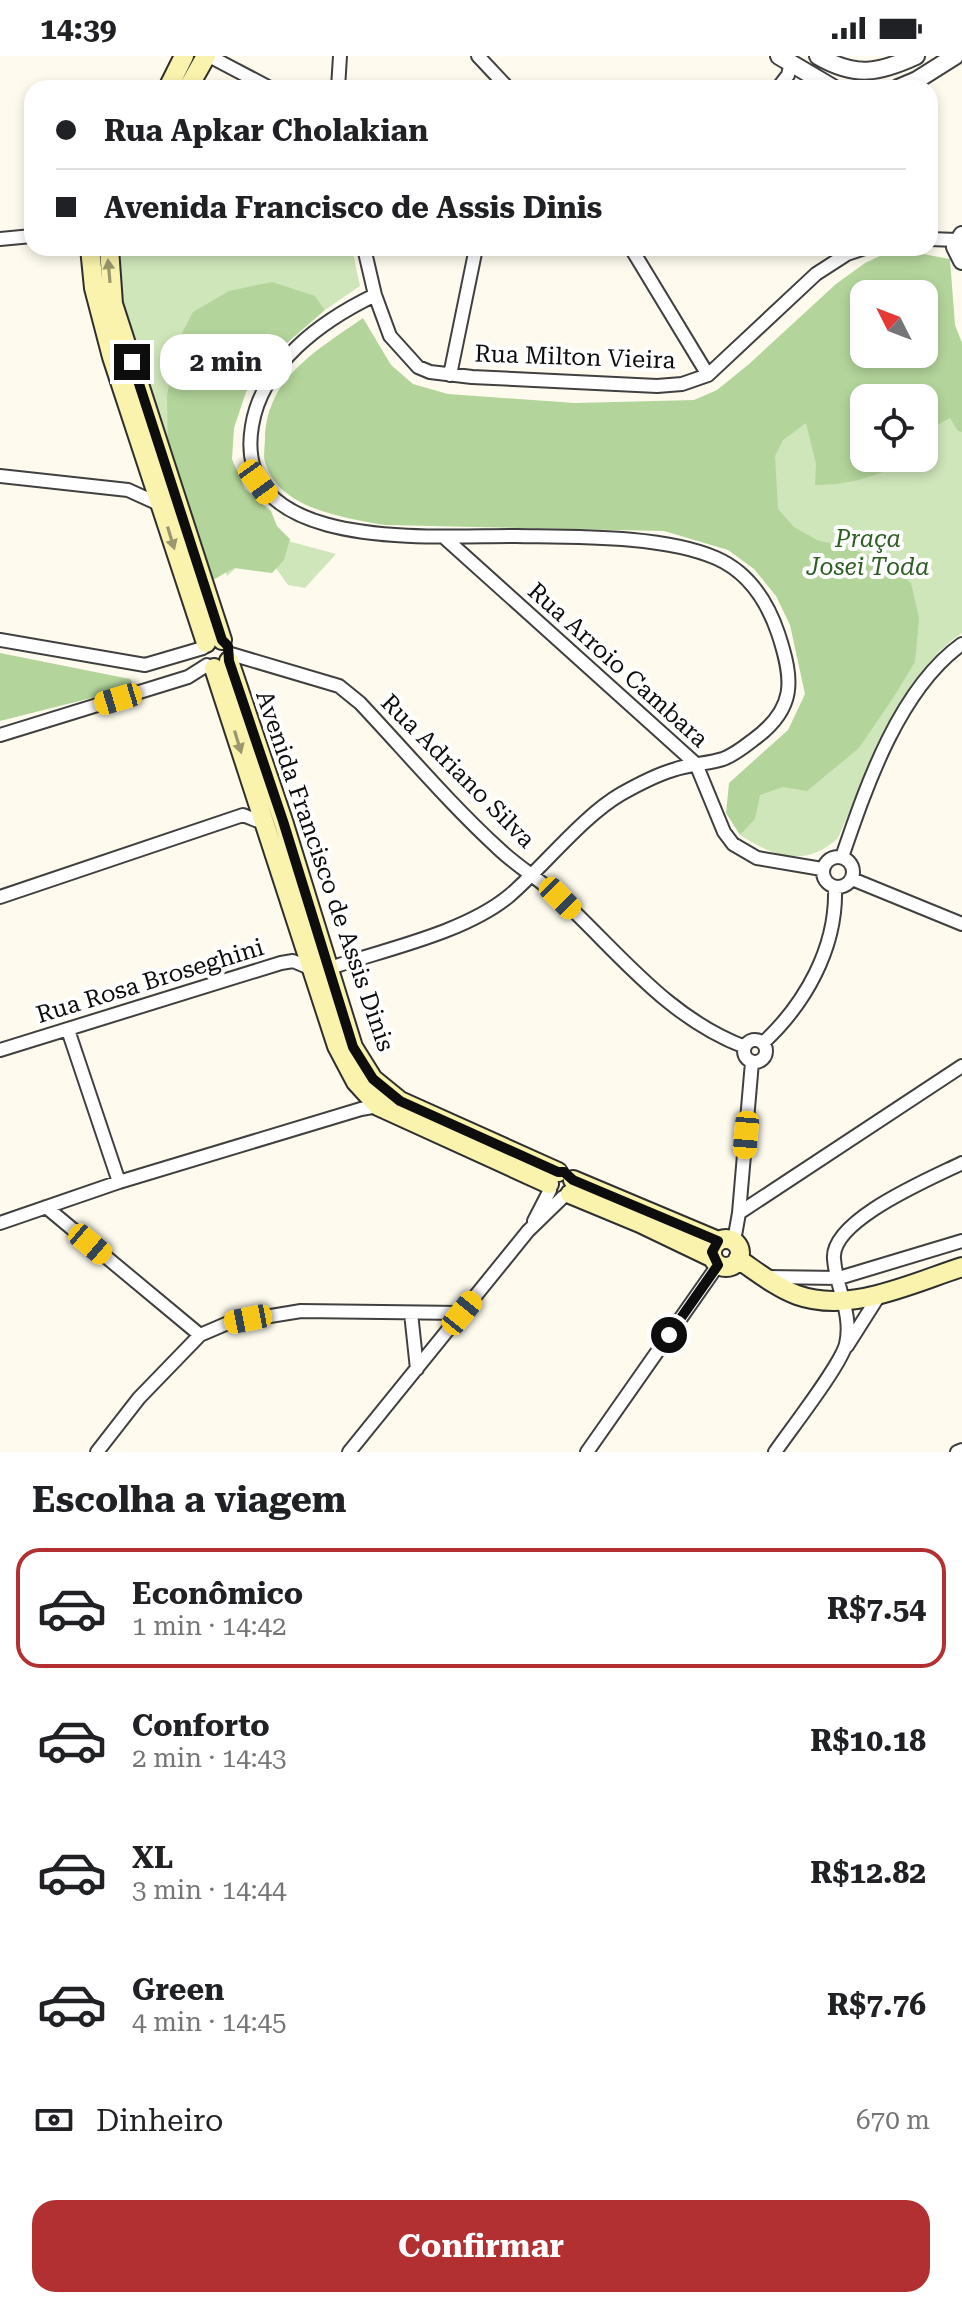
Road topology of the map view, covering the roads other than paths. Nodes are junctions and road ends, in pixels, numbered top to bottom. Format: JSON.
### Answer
{"nodes":[{"id":1,"x":184,"y":56,"type":"edge"},
{"id":2,"x":207,"y":56,"type":"edge"},
{"id":3,"x":340,"y":56,"type":"edge"},
{"id":4,"x":478,"y":56,"type":"edge"},
{"id":5,"x":818,"y":56,"type":"edge"},
{"id":6,"x":916,"y":56,"type":"edge"},
{"id":7,"x":955,"y":56,"type":"edge"},
{"id":8,"x":785,"y":60,"type":"edge"},
{"id":9,"x":172,"y":80,"type":"edge"},
{"id":10,"x":193,"y":80,"type":"edge"},
{"id":11,"x":254,"y":80,"type":"edge"},
{"id":12,"x":338,"y":80,"type":"edge"},
{"id":13,"x":500,"y":80,"type":"edge"},
{"id":14,"x":784,"y":80,"type":"edge"},
{"id":15,"x":819,"y":80,"type":"edge"},
{"id":16,"x":917,"y":80,"type":"edge"},
{"id":17,"x":24,"y":237,"type":"edge"},
{"id":18,"x":0,"y":239,"type":"edge"},
{"id":19,"x":91,"y":256,"type":"edge"},
{"id":20,"x":110,"y":256,"type":"edge"},
{"id":21,"x":366,"y":256,"type":"edge"},
{"id":22,"x":474,"y":256,"type":"edge"},
{"id":23,"x":636,"y":256,"type":"edge"},
{"id":24,"x":844,"y":256,"type":"edge"},
{"id":25,"x":375,"y":295,"type":"junction"},
{"id":26,"x":450,"y":375,"type":"junction"},
{"id":27,"x":708,"y":375,"type":"junction"},
{"id":28,"x":0,"y":476,"type":"edge"},
{"id":29,"x":161,"y":505,"type":"junction"},
{"id":30,"x":446,"y":539,"type":"junction"},
{"id":31,"x":0,"y":640,"type":"edge"},
{"id":32,"x":962,"y":644,"type":"edge"},
{"id":33,"x":216,"y":654,"type":"junction"},
{"id":34,"x":169,"y":657,"type":"junction"},
{"id":35,"x":145,"y":665,"type":"junction"},
{"id":36,"x":175,"y":681,"type":"junction"},
{"id":37,"x":148,"y":690,"type":"junction"},
{"id":38,"x":0,"y":735,"type":"edge"},
{"id":39,"x":696,"y":764,"type":"junction"},
{"id":40,"x":263,"y":823,"type":"junction"},
{"id":41,"x":842,"y":857,"type":"junction"},
{"id":42,"x":822,"y":869,"type":"junction"},
{"id":43,"x":532,"y":874,"type":"junction"},
{"id":44,"x":852,"y":879,"type":"junction"},
{"id":45,"x":835,"y":888,"type":"junction"},
{"id":46,"x":0,"y":897,"type":"edge"},
{"id":47,"x":962,"y":924,"type":"edge"},
{"id":48,"x":321,"y":969,"type":"junction"},
{"id":49,"x":68,"y":1030,"type":"junction"},
{"id":50,"x":763,"y":1043,"type":"junction"},
{"id":51,"x":745,"y":1047,"type":"junction"},
{"id":52,"x":0,"y":1050,"type":"edge"},
{"id":53,"x":752,"y":1062,"type":"junction"},
{"id":54,"x":962,"y":1066,"type":"edge"},
{"id":55,"x":378,"y":1106,"type":"junction"},
{"id":56,"x":962,"y":1163,"type":"edge"},
{"id":57,"x":119,"y":1182,"type":"junction"},
{"id":58,"x":560,"y":1186,"type":"junction"},
{"id":59,"x":46,"y":1207,"type":"junction"},
{"id":60,"x":739,"y":1213,"type":"junction"},
{"id":61,"x":0,"y":1223,"type":"edge"},
{"id":62,"x":962,"y":1241,"type":"edge"},
{"id":63,"x":724,"y":1253,"type":"junction"},
{"id":64,"x":962,"y":1267,"type":"edge"},
{"id":65,"x":767,"y":1277,"type":"junction"},
{"id":66,"x":839,"y":1278,"type":"junction"},
{"id":67,"x":881,"y":1293,"type":"junction"},
{"id":68,"x":845,"y":1300,"type":"junction"},
{"id":69,"x":411,"y":1313,"type":"junction"},
{"id":70,"x":462,"y":1313,"type":"junction"},
{"id":71,"x":200,"y":1335,"type":"junction"},
{"id":72,"x":845,"y":1348,"type":"junction"},
{"id":73,"x":417,"y":1369,"type":"junction"},
{"id":74,"x":97,"y":1452,"type":"edge"},
{"id":75,"x":349,"y":1452,"type":"edge"},
{"id":76,"x":587,"y":1452,"type":"edge"},
{"id":77,"x":775,"y":1452,"type":"edge"}],
"edges":[{"from":1,"to":9,"type":"main road"},
{"from":2,"to":10,"type":"main road"},
{"from":2,"to":11,"type":"street"},
{"from":3,"to":12,"type":"street"},
{"from":4,"to":13,"type":"street"},
{"from":5,"to":6,"type":"street"},
{"from":7,"to":16,"type":"street"},
{"from":8,"to":14,"type":"street"},
{"from":8,"to":15,"type":"street"},
{"from":17,"to":18,"type":"street"},
{"from":19,"to":29,"type":"main road","name":"Avenida Francisco de Assis Dinis"},
{"from":33,"to":20,"type":"main road","name":"Avenida Francisco de Assis Dinis","one_way":true},
{"from":21,"to":25,"type":"street","name":"Rua Milton Vieira"},
{"from":22,"to":26,"type":"street"},
{"from":23,"to":27,"type":"street"},
{"from":24,"to":27,"type":"street","name":"Rua Milton Vieira"},
{"from":25,"to":26,"type":"street","name":"Rua Milton Vieira"},
{"from":25,"to":30,"type":"street"},
{"from":26,"to":27,"type":"street","name":"Rua Milton Vieira"},
{"from":28,"to":29,"type":"street"},
{"from":29,"to":33,"type":"main road","name":"Avenida Francisco de Assis Dinis","one_way":true},
{"from":30,"to":39,"type":"street","name":"Rua Arroio Cambara"},
{"from":30,"to":39,"type":"street"},
{"from":31,"to":35,"type":"street"},
{"from":32,"to":41,"type":"street"},
{"from":33,"to":34,"type":"street"},
{"from":33,"to":36,"type":"street"},
{"from":33,"to":40,"type":"main road","name":"Avenida Francisco de Assis Dinis","one_way":true},
{"from":33,"to":43,"type":"street","name":"Rua Adriano Silva"},
{"from":33,"to":48,"type":"main road","name":"Avenida Francisco de Assis Dinis"},
{"from":34,"to":35,"type":"street"},
{"from":34,"to":36,"type":"street"},
{"from":35,"to":37,"type":"street"},
{"from":36,"to":37,"type":"street"},
{"from":37,"to":38,"type":"street"},
{"from":39,"to":42,"type":"street","name":"Rua Arroio Cambara"},
{"from":39,"to":43,"type":"street"},
{"from":40,"to":46,"type":"street"},
{"from":40,"to":48,"type":"main road","name":"Avenida Francisco de Assis Dinis"},
{"from":41,"to":42,"type":"street"},
{"from":41,"to":44,"type":"street"},
{"from":42,"to":45,"type":"street"},
{"from":43,"to":48,"type":"street"},
{"from":43,"to":51,"type":"street","name":"Rua Adriano Silva"},
{"from":44,"to":45,"type":"street"},
{"from":44,"to":47,"type":"street"},
{"from":45,"to":50,"type":"street"},
{"from":48,"to":49,"type":"street","name":"Rua Rosa Broseghini"},
{"from":48,"to":55,"type":"main road","name":"Avenida Francisco de Assis Dinis"},
{"from":48,"to":58,"type":"main road","name":"Avenida Francisco de Assis Dinis"},
{"from":49,"to":52,"type":"street","name":"Rua Rosa Broseghini"},
{"from":49,"to":57,"type":"street"},
{"from":50,"to":51,"type":"street"},
{"from":50,"to":53,"type":"street"},
{"from":51,"to":53,"type":"street"},
{"from":53,"to":60,"type":"street"},
{"from":54,"to":60,"type":"street"},
{"from":55,"to":57,"type":"street"},
{"from":55,"to":58,"type":"main road","name":"Avenida Francisco de Assis Dinis"},
{"from":56,"to":66,"type":"street"},
{"from":57,"to":59,"type":"street"},
{"from":58,"to":63,"type":"main road","name":"Avenida Francisco de Assis Dinis"},
{"from":58,"to":70,"type":"street"},
{"from":59,"to":61,"type":"street"},
{"from":59,"to":71,"type":"street"},
{"from":60,"to":63,"type":"street"},
{"from":62,"to":66,"type":"street"},
{"from":63,"to":65,"type":"main road","name":"Avenida Francisco de Assis Dinis"},
{"from":63,"to":76,"type":"street"},
{"from":64,"to":67,"type":"main road","name":"Avenida Francisco de Assis Dinis"},
{"from":65,"to":66,"type":"street"},
{"from":65,"to":68,"type":"main road","name":"Avenida Francisco de Assis Dinis"},
{"from":66,"to":68,"type":"street"},
{"from":67,"to":68,"type":"main road","name":"Avenida Francisco de Assis Dinis"},
{"from":67,"to":72,"type":"street"},
{"from":68,"to":72,"type":"street"},
{"from":69,"to":70,"type":"street"},
{"from":69,"to":71,"type":"street"},
{"from":69,"to":73,"type":"street"},
{"from":70,"to":73,"type":"street"},
{"from":71,"to":74,"type":"street"},
{"from":72,"to":77,"type":"street"},
{"from":73,"to":75,"type":"street"}]}
